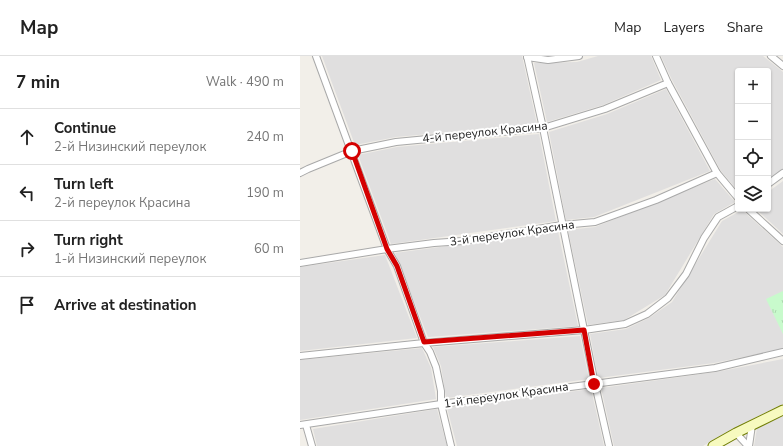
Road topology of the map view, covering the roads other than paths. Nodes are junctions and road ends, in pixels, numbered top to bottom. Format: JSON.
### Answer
{"nodes":[{"id":1,"x":316,"y":56,"type":"edge"},
{"id":2,"x":579,"y":56,"type":"edge"},
{"id":3,"x":656,"y":56,"type":"edge"},
{"id":4,"x":771,"y":56,"type":"edge"},
{"id":5,"x":527,"y":57,"type":"edge"},
{"id":6,"x":783,"y":66,"type":"edge"},
{"id":7,"x":668,"y":83,"type":"junction"},
{"id":8,"x":543,"y":128,"type":"junction"},
{"id":9,"x":352,"y":151,"type":"junction"},
{"id":10,"x":300,"y":173,"type":"edge"},
{"id":11,"x":783,"y":173,"type":"edge"},
{"id":12,"x":717,"y":174,"type":"junction"},
{"id":13,"x":771,"y":182,"type":"edge"},
{"id":14,"x":735,"y":195,"type":"edge"},
{"id":15,"x":735,"y":208,"type":"edge"},
{"id":16,"x":751,"y":212,"type":"edge"},
{"id":17,"x":562,"y":225,"type":"junction"},
{"id":18,"x":783,"y":241,"type":"edge"},
{"id":19,"x":387,"y":249,"type":"junction"},
{"id":20,"x":300,"y":263,"type":"edge"},
{"id":21,"x":584,"y":330,"type":"junction"},
{"id":22,"x":424,"y":342,"type":"junction"},
{"id":23,"x":783,"y":352,"type":"edge"},
{"id":24,"x":300,"y":356,"type":"edge"},
{"id":25,"x":594,"y":384,"type":"junction"},
{"id":26,"x":441,"y":404,"type":"junction"},
{"id":27,"x":783,"y":410,"type":"edge"},
{"id":28,"x":303,"y":425,"type":"edge"},
{"id":29,"x":752,"y":425,"type":"junction"},
{"id":30,"x":736,"y":433,"type":"junction"},
{"id":31,"x":312,"y":446,"type":"edge"},
{"id":32,"x":451,"y":446,"type":"edge"},
{"id":33,"x":609,"y":446,"type":"edge"},
{"id":34,"x":713,"y":446,"type":"edge"},
{"id":35,"x":748,"y":446,"type":"edge"}],
"edges":[{"from":1,"to":9,"type":"street"},
{"from":2,"to":5,"type":"street"},
{"from":3,"to":7,"type":"street"},
{"from":4,"to":6,"type":"street"},
{"from":5,"to":8,"type":"street"},
{"from":7,"to":8,"type":"street","name":"4-й переулок Красина"},
{"from":7,"to":12,"type":"street"},
{"from":8,"to":9,"type":"street","name":"4-й переулок Красина"},
{"from":8,"to":17,"type":"street"},
{"from":9,"to":10,"type":"street","name":"4-й переулок Красина"},
{"from":9,"to":19,"type":"street"},
{"from":11,"to":13,"type":"street"},
{"from":12,"to":14,"type":"street"},
{"from":12,"to":17,"type":"street","name":"3-й переулок Красина"},
{"from":15,"to":21,"type":"street"},
{"from":16,"to":18,"type":"street"},
{"from":17,"to":19,"type":"street","name":"3-й переулок Красина"},
{"from":17,"to":21,"type":"street"},
{"from":19,"to":20,"type":"street","name":"3-й переулок Красина"},
{"from":19,"to":22,"type":"street"},
{"from":21,"to":22,"type":"street"},
{"from":21,"to":25,"type":"street"},
{"from":22,"to":24,"type":"street"},
{"from":22,"to":26,"type":"street"},
{"from":23,"to":25,"type":"street","name":"1-й переулок Красина"},
{"from":25,"to":26,"type":"street","name":"1-й переулок Красина"},
{"from":25,"to":33,"type":"street"},
{"from":26,"to":28,"type":"street","name":"1-й переулок Красина"},
{"from":26,"to":32,"type":"street"},
{"from":27,"to":29,"type":"street"},
{"from":28,"to":31,"type":"street"},
{"from":29,"to":30,"type":"street"},
{"from":29,"to":35,"type":"street"},
{"from":30,"to":34,"type":"street"},
{"from":30,"to":35,"type":"street"}]}
